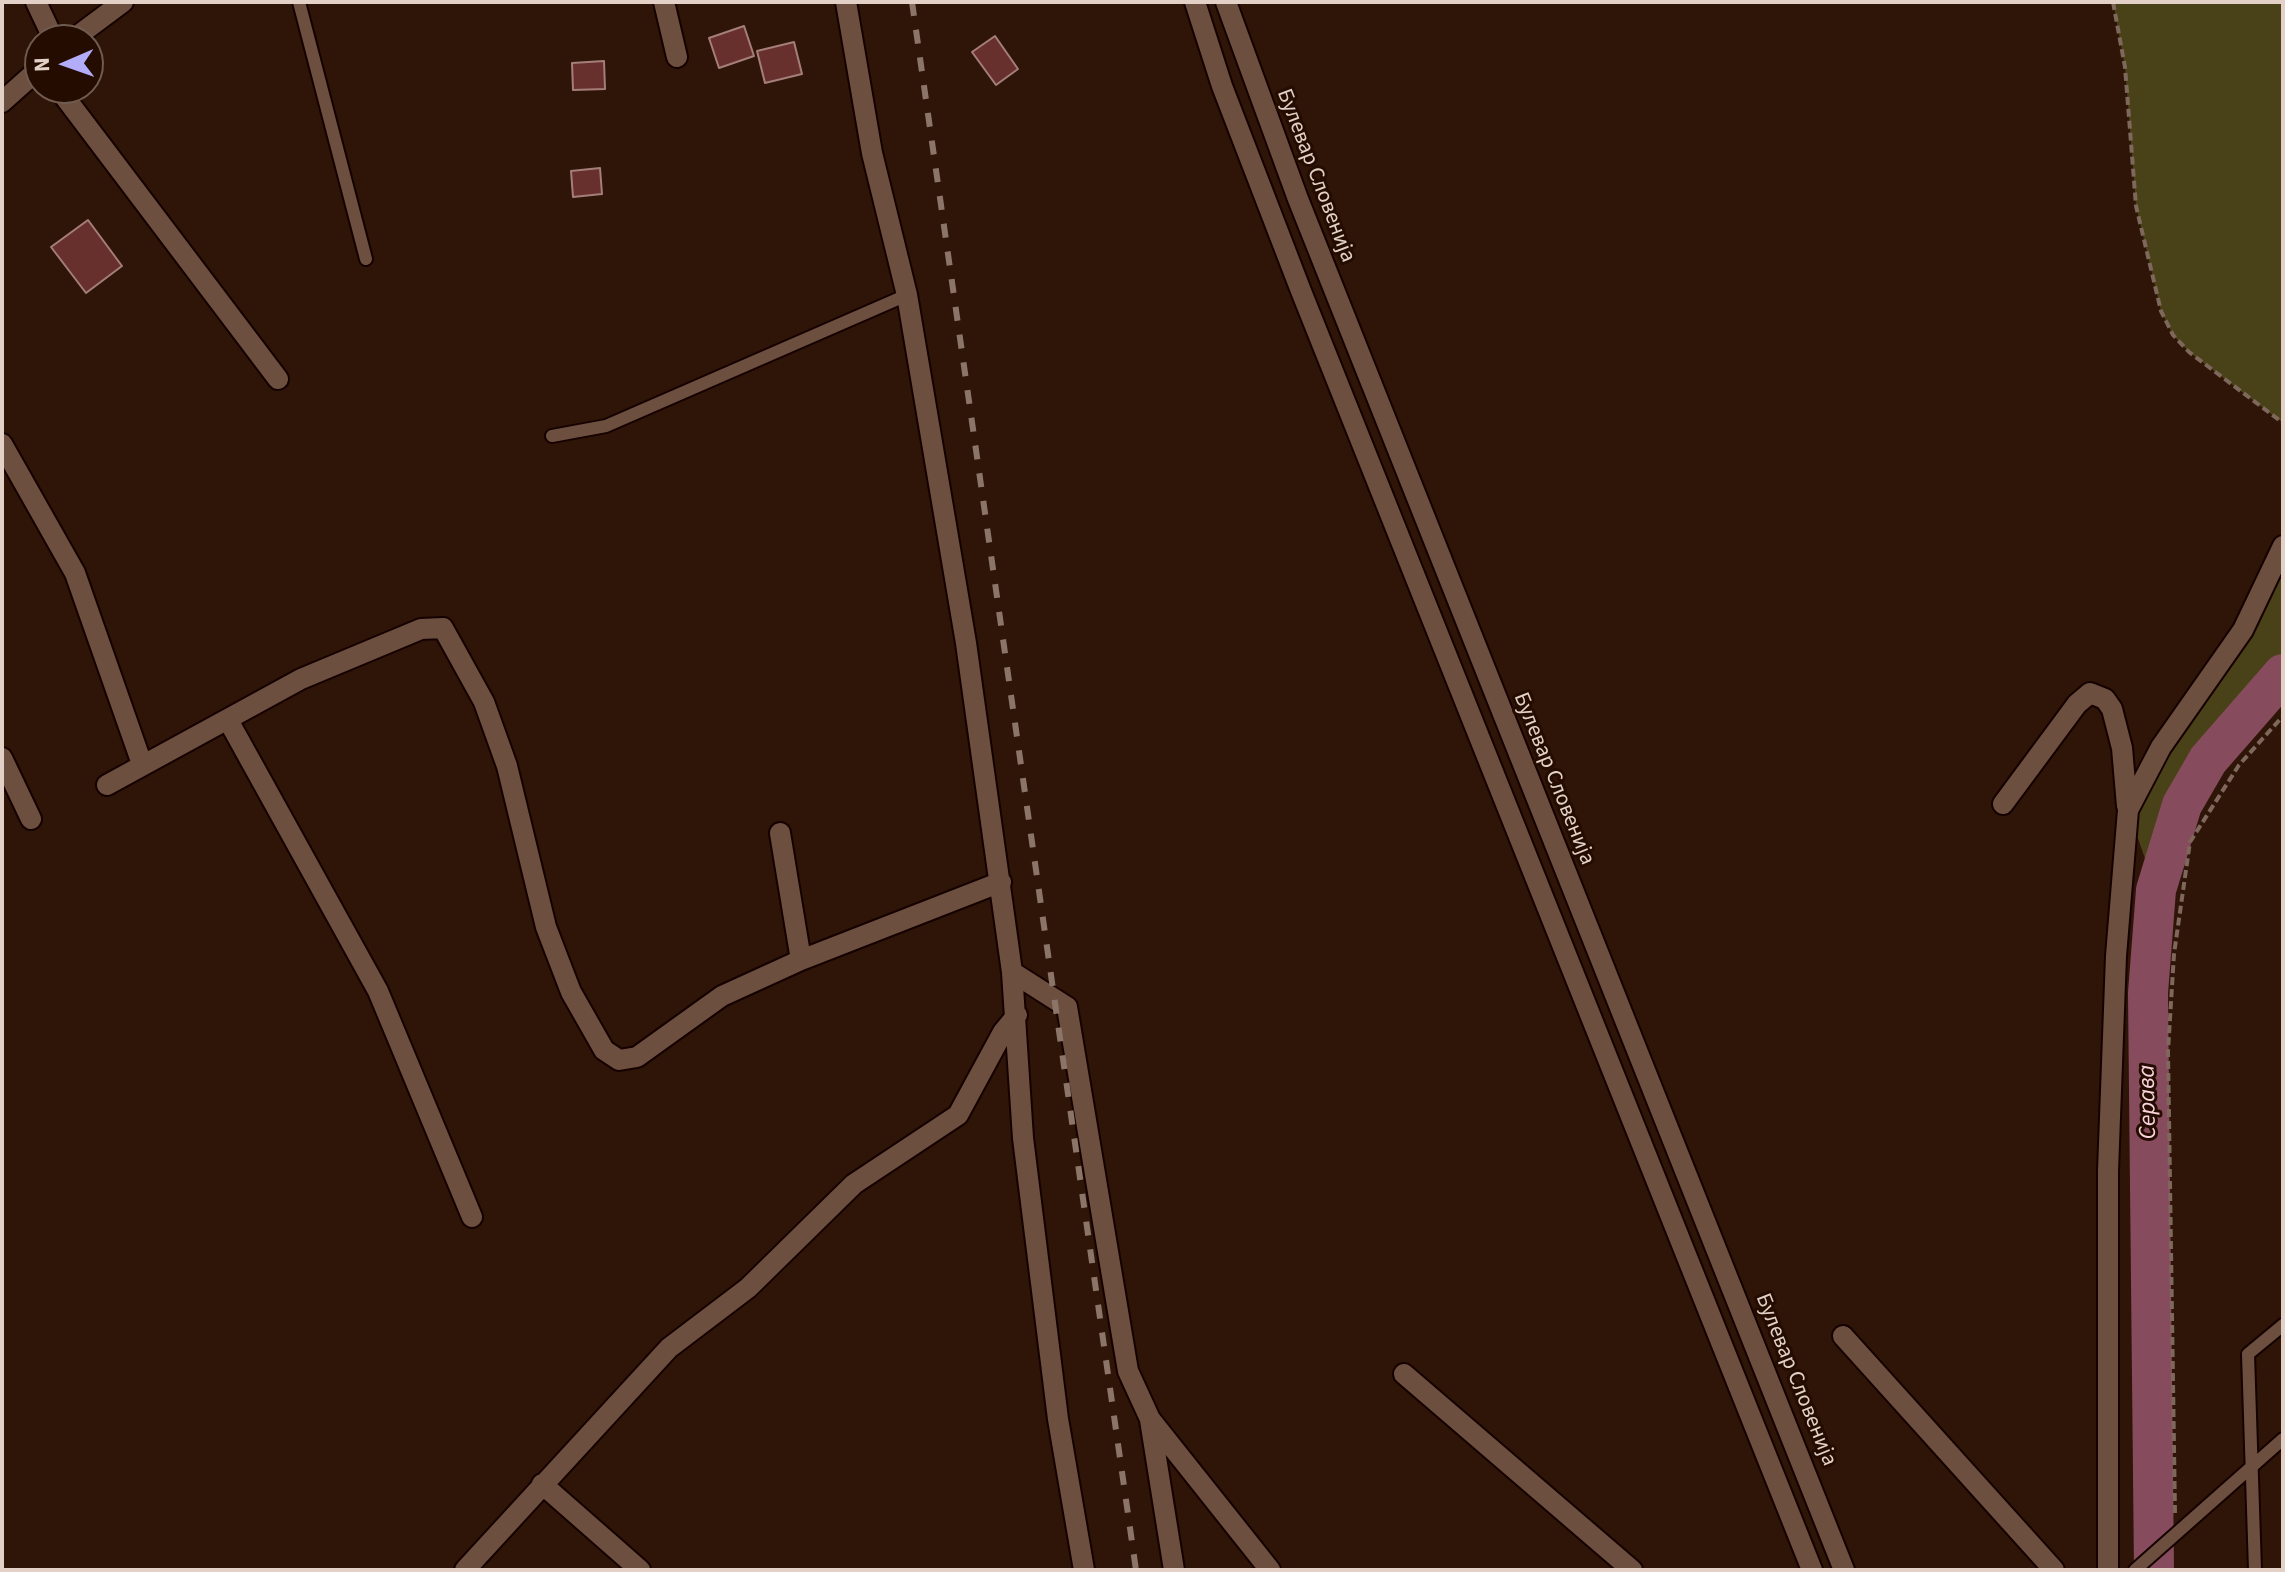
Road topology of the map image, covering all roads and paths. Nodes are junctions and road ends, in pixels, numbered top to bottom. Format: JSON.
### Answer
{"nodes":[{"id":1,"x":36,"y":2,"type":"edge"},
{"id":2,"x":123,"y":2,"type":"edge"},
{"id":3,"x":299,"y":2,"type":"edge"},
{"id":4,"x":664,"y":2,"type":"edge"},
{"id":5,"x":846,"y":2,"type":"edge"},
{"id":6,"x":1195,"y":2,"type":"edge"},
{"id":7,"x":1226,"y":2,"type":"edge"},
{"id":8,"x":2113,"y":2,"type":"edge"},
{"id":9,"x":46,"y":24,"type":"edge"},
{"id":10,"x":93,"y":24,"type":"edge"},
{"id":11,"x":677,"y":57,"type":"dead end"},
{"id":12,"x":24,"y":82,"type":"edge"},
{"id":13,"x":2,"y":102,"type":"edge"},
{"id":14,"x":70,"y":104,"type":"edge"},
{"id":15,"x":366,"y":259,"type":"dead end"},
{"id":16,"x":907,"y":295,"type":"junction"},
{"id":17,"x":278,"y":379,"type":"dead end"},
{"id":18,"x":2283,"y":423,"type":"edge"},
{"id":19,"x":552,"y":436,"type":"dead end"},
{"id":20,"x":2,"y":444,"type":"edge"},
{"id":21,"x":2283,"y":546,"type":"edge"},
{"id":22,"x":2283,"y":716,"type":"edge"},
{"id":23,"x":228,"y":720,"type":"junction"},
{"id":24,"x":2,"y":758,"type":"edge"},
{"id":25,"x":142,"y":764,"type":"junction"},
{"id":26,"x":107,"y":785,"type":"dead end"},
{"id":27,"x":2003,"y":804,"type":"dead end"},
{"id":28,"x":2128,"y":810,"type":"junction"},
{"id":29,"x":31,"y":819,"type":"dead end"},
{"id":30,"x":780,"y":833,"type":"dead end"},
{"id":31,"x":1001,"y":882,"type":"junction"},
{"id":32,"x":801,"y":960,"type":"junction"},
{"id":33,"x":1012,"y":972,"type":"junction"},
{"id":34,"x":1017,"y":1015,"type":"junction"},
{"id":35,"x":472,"y":1217,"type":"dead end"},
{"id":36,"x":2283,"y":1325,"type":"edge"},
{"id":37,"x":1843,"y":1336,"type":"dead end"},
{"id":38,"x":1404,"y":1374,"type":"dead end"},
{"id":39,"x":1150,"y":1419,"type":"junction"},
{"id":40,"x":2283,"y":1439,"type":"edge"},
{"id":41,"x":2250,"y":1468,"type":"junction"},
{"id":42,"x":542,"y":1484,"type":"junction"},
{"id":43,"x":2176,"y":1533,"type":"junction"},
{"id":44,"x":465,"y":1570,"type":"edge"},
{"id":45,"x":640,"y":1570,"type":"edge"},
{"id":46,"x":1084,"y":1570,"type":"edge"},
{"id":47,"x":1174,"y":1570,"type":"edge"},
{"id":48,"x":1270,"y":1570,"type":"edge"},
{"id":49,"x":1632,"y":1570,"type":"edge"},
{"id":50,"x":1812,"y":1570,"type":"edge"},
{"id":51,"x":1844,"y":1570,"type":"edge"},
{"id":52,"x":2054,"y":1570,"type":"edge"},
{"id":53,"x":2108,"y":1570,"type":"edge"},
{"id":54,"x":2135,"y":1570,"type":"edge"},
{"id":55,"x":2255,"y":1570,"type":"edge"}],
"edges":[{"from":1,"to":9,"type":"street"},
{"from":2,"to":10,"type":"street"},
{"from":3,"to":15,"type":"lane"},
{"from":4,"to":11,"type":"street"},
{"from":5,"to":16,"type":"street"},
{"from":6,"to":50,"type":"street"},
{"from":7,"to":51,"type":"street","name":"Булевар Словенија"},
{"from":8,"to":18,"type":"path"},
{"from":12,"to":13,"type":"street"},
{"from":14,"to":17,"type":"street"},
{"from":16,"to":19,"type":"lane"},
{"from":16,"to":31,"type":"street"},
{"from":20,"to":25,"type":"street"},
{"from":21,"to":28,"type":"street"},
{"from":22,"to":43,"type":"path"},
{"from":23,"to":25,"type":"street"},
{"from":23,"to":32,"type":"street"},
{"from":23,"to":35,"type":"street"},
{"from":24,"to":29,"type":"street"},
{"from":25,"to":26,"type":"street"},
{"from":27,"to":28,"type":"street"},
{"from":28,"to":53,"type":"street"},
{"from":30,"to":32,"type":"street"},
{"from":31,"to":32,"type":"street"},
{"from":31,"to":33,"type":"street"},
{"from":33,"to":34,"type":"street"},
{"from":33,"to":39,"type":"street"},
{"from":34,"to":42,"type":"street"},
{"from":34,"to":46,"type":"street"},
{"from":36,"to":41,"type":"lane"},
{"from":37,"to":52,"type":"street"},
{"from":38,"to":49,"type":"street"},
{"from":39,"to":47,"type":"street"},
{"from":39,"to":48,"type":"street"},
{"from":40,"to":41,"type":"lane"},
{"from":41,"to":43,"type":"lane"},
{"from":41,"to":55,"type":"lane"},
{"from":42,"to":44,"type":"street"},
{"from":42,"to":45,"type":"street"},
{"from":43,"to":54,"type":"lane"}]}
